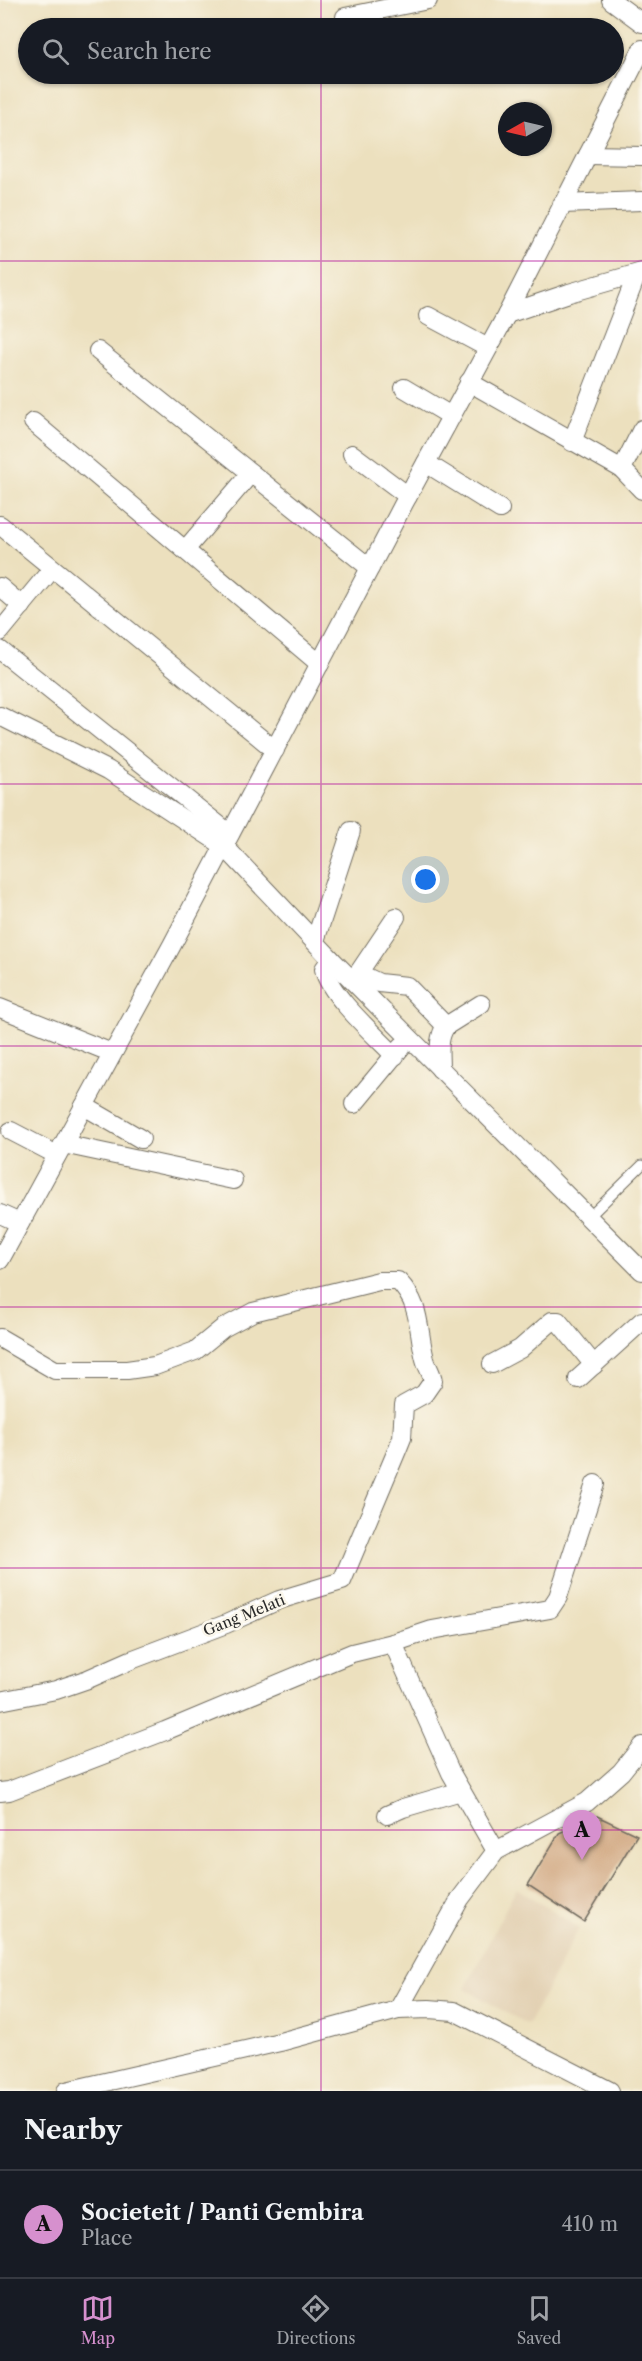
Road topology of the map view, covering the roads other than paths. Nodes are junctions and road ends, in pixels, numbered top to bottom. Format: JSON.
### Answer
{"nodes":[{"id":1,"x":428,"y":0,"type":"edge"},
{"id":2,"x":611,"y":0,"type":"edge"},
{"id":3,"x":345,"y":17,"type":"dead end"},
{"id":4,"x":642,"y":23,"type":"edge"},
{"id":5,"x":642,"y":48,"type":"edge"},
{"id":6,"x":624,"y":83,"type":"edge"},
{"id":7,"x":624,"y":84,"type":"edge"},
{"id":8,"x":587,"y":156,"type":"junction"},
{"id":9,"x":642,"y":156,"type":"edge"},
{"id":10,"x":566,"y":197,"type":"junction"},
{"id":11,"x":642,"y":201,"type":"edge"},
{"id":12,"x":640,"y":273,"type":"edge"},
{"id":13,"x":507,"y":314,"type":"junction"},
{"id":14,"x":428,"y":316,"type":"dead end"},
{"id":15,"x":488,"y":348,"type":"junction"},
{"id":16,"x":98,"y":351,"type":"dead end"},
{"id":17,"x":470,"y":382,"type":"junction"},
{"id":18,"x":404,"y":388,"type":"dead end"},
{"id":19,"x":451,"y":416,"type":"junction"},
{"id":20,"x":33,"y":422,"type":"dead end"},
{"id":21,"x":642,"y":429,"type":"edge"},
{"id":22,"x":572,"y":442,"type":"junction"},
{"id":23,"x":352,"y":454,"type":"dead end"},
{"id":24,"x":426,"y":463,"type":"junction"},
{"id":25,"x":622,"y":469,"type":"junction"},
{"id":26,"x":251,"y":473,"type":"junction"},
{"id":27,"x":642,"y":490,"type":"edge"},
{"id":28,"x":408,"y":496,"type":"junction"},
{"id":29,"x":500,"y":509,"type":"dead end"},
{"id":30,"x":0,"y":525,"type":"edge"},
{"id":31,"x":185,"y":550,"type":"junction"},
{"id":32,"x":370,"y":568,"type":"junction"},
{"id":33,"x":52,"y":569,"type":"junction"},
{"id":34,"x":0,"y":587,"type":"edge"},
{"id":35,"x":22,"y":606,"type":"junction"},
{"id":36,"x":0,"y":632,"type":"edge"},
{"id":37,"x":0,"y":650,"type":"edge"},
{"id":38,"x":320,"y":664,"type":"junction"},
{"id":39,"x":0,"y":716,"type":"edge"},
{"id":40,"x":275,"y":750,"type":"junction"},
{"id":41,"x":351,"y":831,"type":"dead end"},
{"id":42,"x":227,"y":840,"type":"junction"},
{"id":43,"x":396,"y":917,"type":"dead end"},
{"id":44,"x":315,"y":941,"type":"junction"},
{"id":45,"x":331,"y":959,"type":"junction"},
{"id":46,"x":356,"y":977,"type":"junction"},
{"id":47,"x":481,"y":1004,"type":"dead end"},
{"id":48,"x":0,"y":1008,"type":"edge"},
{"id":49,"x":446,"y":1026,"type":"junction"},
{"id":50,"x":409,"y":1038,"type":"junction"},
{"id":51,"x":112,"y":1053,"type":"junction"},
{"id":52,"x":395,"y":1056,"type":"junction"},
{"id":53,"x":440,"y":1068,"type":"junction"},
{"id":54,"x":354,"y":1104,"type":"dead end"},
{"id":55,"x":84,"y":1106,"type":"junction"},
{"id":56,"x":11,"y":1131,"type":"dead end"},
{"id":57,"x":141,"y":1139,"type":"dead end"},
{"id":58,"x":60,"y":1150,"type":"junction"},
{"id":59,"x":642,"y":1165,"type":"edge"},
{"id":60,"x":233,"y":1180,"type":"dead end"},
{"id":61,"x":0,"y":1214,"type":"edge"},
{"id":62,"x":588,"y":1218,"type":"junction"},
{"id":63,"x":20,"y":1223,"type":"junction"},
{"id":64,"x":0,"y":1260,"type":"edge"},
{"id":65,"x":638,"y":1261,"type":"edge"},
{"id":66,"x":642,"y":1321,"type":"edge"},
{"id":67,"x":0,"y":1338,"type":"edge"},
{"id":68,"x":492,"y":1364,"type":"dead end"},
{"id":69,"x":594,"y":1365,"type":"junction"},
{"id":70,"x":578,"y":1379,"type":"dead end"},
{"id":71,"x":595,"y":1484,"type":"dead end"},
{"id":72,"x":393,"y":1643,"type":"junction"},
{"id":73,"x":0,"y":1701,"type":"edge"},
{"id":74,"x":638,"y":1757,"type":"edge"},
{"id":75,"x":461,"y":1791,"type":"junction"},
{"id":76,"x":0,"y":1792,"type":"edge"},
{"id":77,"x":387,"y":1815,"type":"dead end"},
{"id":78,"x":496,"y":1851,"type":"junction"},
{"id":79,"x":398,"y":2010,"type":"junction"},
{"id":80,"x":66,"y":2091,"type":"edge"},
{"id":81,"x":610,"y":2091,"type":"edge"}],
"edges":[{"from":1,"to":3,"type":"street"},
{"from":2,"to":4,"type":"street"},
{"from":5,"to":6,"type":"street"},
{"from":7,"to":8,"type":"street"},
{"from":8,"to":9,"type":"street"},
{"from":8,"to":10,"type":"street"},
{"from":10,"to":11,"type":"street"},
{"from":10,"to":13,"type":"street"},
{"from":12,"to":13,"type":"street"},
{"from":12,"to":22,"type":"street"},
{"from":13,"to":15,"type":"street"},
{"from":14,"to":15,"type":"street"},
{"from":15,"to":17,"type":"street"},
{"from":16,"to":26,"type":"street"},
{"from":17,"to":19,"type":"street"},
{"from":17,"to":22,"type":"street"},
{"from":18,"to":19,"type":"street"},
{"from":19,"to":24,"type":"street"},
{"from":20,"to":31,"type":"street"},
{"from":21,"to":25,"type":"street"},
{"from":22,"to":25,"type":"street"},
{"from":23,"to":28,"type":"street"},
{"from":24,"to":28,"type":"street"},
{"from":24,"to":29,"type":"street"},
{"from":25,"to":27,"type":"street"},
{"from":26,"to":31,"type":"street"},
{"from":26,"to":32,"type":"street"},
{"from":28,"to":32,"type":"street"},
{"from":30,"to":33,"type":"street"},
{"from":31,"to":38,"type":"street"},
{"from":32,"to":38,"type":"street"},
{"from":33,"to":35,"type":"street"},
{"from":33,"to":40,"type":"street"},
{"from":34,"to":35,"type":"street"},
{"from":35,"to":36,"type":"street"},
{"from":37,"to":42,"type":"street"},
{"from":38,"to":40,"type":"street"},
{"from":39,"to":42,"type":"street"},
{"from":40,"to":42,"type":"street"},
{"from":41,"to":44,"type":"street"},
{"from":42,"to":44,"type":"street"},
{"from":42,"to":51,"type":"street"},
{"from":43,"to":46,"type":"street"},
{"from":44,"to":45,"type":"street"},
{"from":45,"to":46,"type":"street"},
{"from":45,"to":52,"type":"street"},
{"from":46,"to":49,"type":"street"},
{"from":46,"to":50,"type":"street"},
{"from":47,"to":49,"type":"street"},
{"from":48,"to":51,"type":"street"},
{"from":49,"to":53,"type":"street"},
{"from":50,"to":52,"type":"street"},
{"from":50,"to":53,"type":"street"},
{"from":51,"to":55,"type":"street"},
{"from":52,"to":54,"type":"street"},
{"from":53,"to":62,"type":"street"},
{"from":55,"to":57,"type":"street"},
{"from":55,"to":58,"type":"street"},
{"from":56,"to":58,"type":"street"},
{"from":58,"to":60,"type":"street"},
{"from":58,"to":63,"type":"street"},
{"from":59,"to":62,"type":"lane"},
{"from":61,"to":63,"type":"street"},
{"from":62,"to":65,"type":"street"},
{"from":63,"to":64,"type":"street"},
{"from":66,"to":69,"type":"street"},
{"from":67,"to":73,"type":"street","name":"Gang Melati"},
{"from":68,"to":69,"type":"street"},
{"from":69,"to":70,"type":"street"},
{"from":71,"to":72,"type":"street"},
{"from":72,"to":75,"type":"street"},
{"from":72,"to":76,"type":"street"},
{"from":74,"to":78,"type":"street"},
{"from":75,"to":77,"type":"street"},
{"from":75,"to":78,"type":"street"},
{"from":78,"to":79,"type":"street"},
{"from":79,"to":80,"type":"street"},
{"from":79,"to":81,"type":"street"}]}
